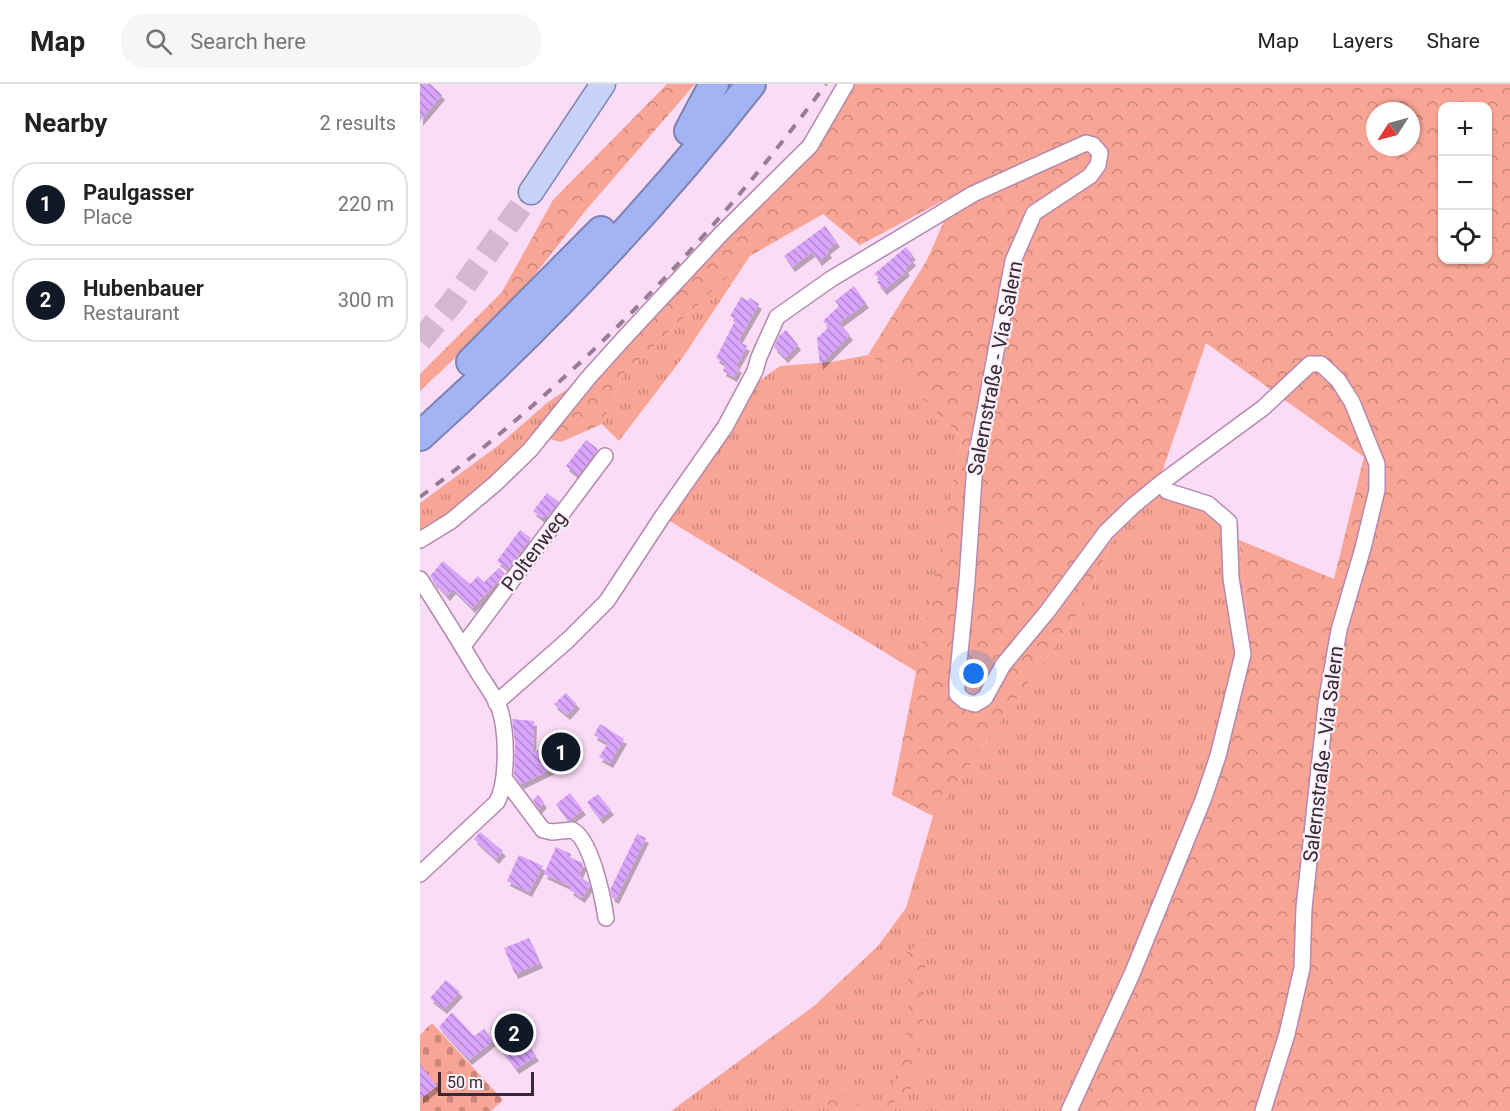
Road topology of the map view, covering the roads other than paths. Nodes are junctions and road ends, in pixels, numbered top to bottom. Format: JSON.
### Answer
{"nodes":[{"id":1,"x":603,"y":84,"type":"edge"},
{"id":2,"x":714,"y":84,"type":"edge"},
{"id":3,"x":728,"y":84,"type":"edge"},
{"id":4,"x":751,"y":84,"type":"edge"},
{"id":5,"x":846,"y":84,"type":"edge"},
{"id":6,"x":689,"y":131,"type":"junction"},
{"id":7,"x":531,"y":192,"type":"tunnel mouth"},
{"id":8,"x":420,"y":411,"type":"edge"},
{"id":9,"x":420,"y":436,"type":"edge"},
{"id":10,"x":605,"y":456,"type":"dead end"},
{"id":11,"x":1161,"y":483,"type":"junction"},
{"id":12,"x":420,"y":540,"type":"edge"},
{"id":13,"x":420,"y":579,"type":"edge"},
{"id":14,"x":463,"y":646,"type":"junction"},
{"id":15,"x":496,"y":703,"type":"junction"},
{"id":16,"x":504,"y":778,"type":"junction"},
{"id":17,"x":519,"y":798,"type":"junction"},
{"id":18,"x":497,"y":802,"type":"junction"},
{"id":19,"x":420,"y":874,"type":"edge"},
{"id":20,"x":606,"y":918,"type":"dead end"},
{"id":21,"x":1069,"y":1111,"type":"edge"},
{"id":22,"x":1263,"y":1111,"type":"edge"}],
"edges":[{"from":1,"to":7,"type":"main road"},
{"from":2,"to":6,"type":"highway"},
{"from":3,"to":6,"type":"highway"},
{"from":4,"to":9,"type":"highway"},
{"from":5,"to":12,"type":"street"},
{"from":6,"to":8,"type":"highway"},
{"from":10,"to":14,"type":"street","name":"Poltenweg"},
{"from":11,"to":15,"type":"street","name":"Salernstraße - Via Salern"},
{"from":11,"to":21,"type":"street"},
{"from":11,"to":22,"type":"street","name":"Salernstraße - Via Salern"},
{"from":13,"to":14,"type":"street"},
{"from":14,"to":15,"type":"street"},
{"from":15,"to":16,"type":"street"},
{"from":16,"to":17,"type":"street"},
{"from":16,"to":18,"type":"street"},
{"from":17,"to":18,"type":"street"},
{"from":17,"to":20,"type":"street"},
{"from":18,"to":19,"type":"street"}]}
